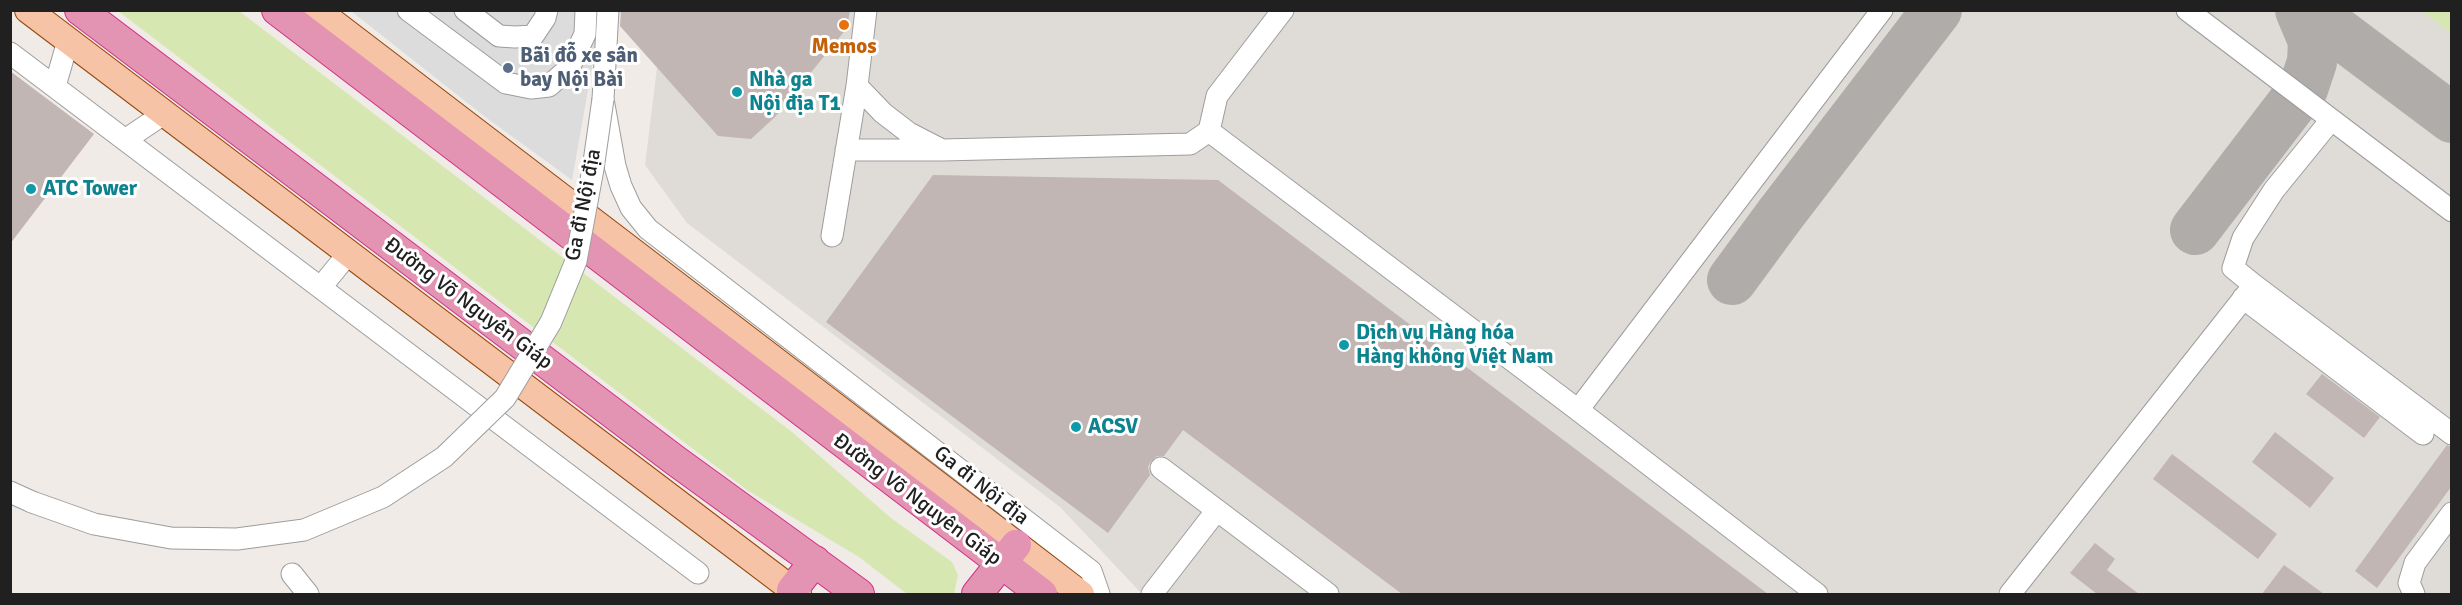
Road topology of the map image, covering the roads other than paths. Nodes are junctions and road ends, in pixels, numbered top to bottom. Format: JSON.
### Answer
{"nodes":[{"id":1,"x":27,"y":10,"type":"edge"},
{"id":2,"x":80,"y":10,"type":"edge"},
{"id":3,"x":277,"y":10,"type":"edge"},
{"id":4,"x":317,"y":10,"type":"edge"},
{"id":5,"x":408,"y":10,"type":"edge"},
{"id":6,"x":465,"y":10,"type":"edge"},
{"id":7,"x":547,"y":10,"type":"edge"},
{"id":8,"x":586,"y":10,"type":"edge"},
{"id":9,"x":608,"y":10,"type":"edge"},
{"id":10,"x":866,"y":10,"type":"edge"},
{"id":11,"x":1283,"y":10,"type":"edge"},
{"id":12,"x":1882,"y":10,"type":"edge"},
{"id":13,"x":2187,"y":10,"type":"edge"},
{"id":14,"x":68,"y":41,"type":"junction"},
{"id":15,"x":10,"y":53,"type":"edge"},
{"id":16,"x":55,"y":86,"type":"junction"},
{"id":17,"x":857,"y":86,"type":"junction"},
{"id":18,"x":603,"y":99,"type":"junction"},
{"id":19,"x":162,"y":114,"type":"junction"},
{"id":20,"x":2331,"y":120,"type":"junction"},
{"id":21,"x":1209,"y":131,"type":"junction"},
{"id":22,"x":125,"y":140,"type":"junction"},
{"id":23,"x":846,"y":150,"type":"junction"},
{"id":24,"x":942,"y":150,"type":"junction"},
{"id":25,"x":2451,"y":211,"type":"edge"},
{"id":26,"x":832,"y":236,"type":"dead end"},
{"id":27,"x":348,"y":254,"type":"junction"},
{"id":28,"x":321,"y":288,"type":"junction"},
{"id":29,"x":2249,"y":291,"type":"junction"},
{"id":30,"x":828,"y":401,"type":"junction"},
{"id":31,"x":1578,"y":410,"type":"junction"},
{"id":32,"x":2423,"y":434,"type":"dead end"},
{"id":33,"x":2451,"y":434,"type":"edge"},
{"id":34,"x":833,"y":436,"type":"junction"},
{"id":35,"x":1161,"y":468,"type":"dead end"},
{"id":36,"x":10,"y":492,"type":"edge"},
{"id":37,"x":1217,"y":510,"type":"junction"},
{"id":38,"x":2451,"y":513,"type":"edge"},
{"id":39,"x":1008,"y":554,"type":"junction"},
{"id":40,"x":815,"y":561,"type":"junction"},
{"id":41,"x":698,"y":573,"type":"dead end"},
{"id":42,"x":292,"y":574,"type":"dead end"},
{"id":43,"x":793,"y":593,"type":"edge"},
{"id":44,"x":308,"y":594,"type":"edge"},
{"id":45,"x":859,"y":594,"type":"edge"},
{"id":46,"x":977,"y":594,"type":"edge"},
{"id":47,"x":1042,"y":594,"type":"edge"},
{"id":48,"x":1081,"y":594,"type":"edge"},
{"id":49,"x":1099,"y":594,"type":"edge"},
{"id":50,"x":1152,"y":594,"type":"edge"},
{"id":51,"x":1328,"y":594,"type":"edge"},
{"id":52,"x":1817,"y":594,"type":"edge"},
{"id":53,"x":2010,"y":594,"type":"edge"},
{"id":54,"x":2414,"y":594,"type":"edge"}],
"edges":[{"from":1,"to":14,"type":"main road","name":"Đường Võ Nguyên Giáp"},
{"from":2,"to":40,"type":"highway","name":"Đường Võ Nguyên Giáp"},
{"from":3,"to":34,"type":"highway","name":"Đường Võ Nguyên Giáp"},
{"from":4,"to":30,"type":"main road","name":"Đường Võ Nguyên Giáp"},
{"from":5,"to":8,"type":"street"},
{"from":6,"to":7,"type":"street"},
{"from":9,"to":18,"type":"street","name":"Ga đi Nội địa"},
{"from":10,"to":17,"type":"street"},
{"from":11,"to":21,"type":"street"},
{"from":12,"to":31,"type":"street"},
{"from":13,"to":20,"type":"street"},
{"from":14,"to":16,"type":"street"},
{"from":14,"to":19,"type":"main road","name":"Đường Võ Nguyên Giáp"},
{"from":15,"to":16,"type":"street"},
{"from":16,"to":22,"type":"street"},
{"from":17,"to":23,"type":"street"},
{"from":17,"to":24,"type":"street"},
{"from":18,"to":36,"type":"street","name":"Ga đi Nội địa","bridge":true},
{"from":18,"to":49,"type":"street","name":"Ga đi Nội địa"},
{"from":19,"to":22,"type":"street"},
{"from":19,"to":27,"type":"main road","name":"Đường Võ Nguyên Giáp"},
{"from":20,"to":25,"type":"street"},
{"from":20,"to":29,"type":"street"},
{"from":21,"to":24,"type":"street"},
{"from":21,"to":31,"type":"street"},
{"from":22,"to":28,"type":"street"},
{"from":23,"to":24,"type":"street"},
{"from":23,"to":26,"type":"street"},
{"from":27,"to":28,"type":"street"},
{"from":27,"to":43,"type":"main road","name":"Đường Võ Nguyên Giáp"},
{"from":28,"to":41,"type":"street"},
{"from":29,"to":32,"type":"street"},
{"from":29,"to":33,"type":"street"},
{"from":29,"to":53,"type":"street"},
{"from":30,"to":34,"type":"main road"},
{"from":30,"to":39,"type":"main road","name":"Đường Võ Nguyên Giáp"},
{"from":31,"to":52,"type":"street"},
{"from":34,"to":39,"type":"highway","name":"Đường Võ Nguyên Giáp"},
{"from":35,"to":37,"type":"street"},
{"from":37,"to":50,"type":"street"},
{"from":37,"to":51,"type":"street"},
{"from":38,"to":54,"type":"street"},
{"from":39,"to":46,"type":"highway"},
{"from":39,"to":47,"type":"highway","name":"Đường Võ Nguyên Giáp"},
{"from":39,"to":48,"type":"main road","name":"Đường Võ Nguyên Giáp"},
{"from":40,"to":43,"type":"highway"},
{"from":40,"to":45,"type":"highway","name":"Đường Võ Nguyên Giáp"},
{"from":42,"to":44,"type":"street"}]}
